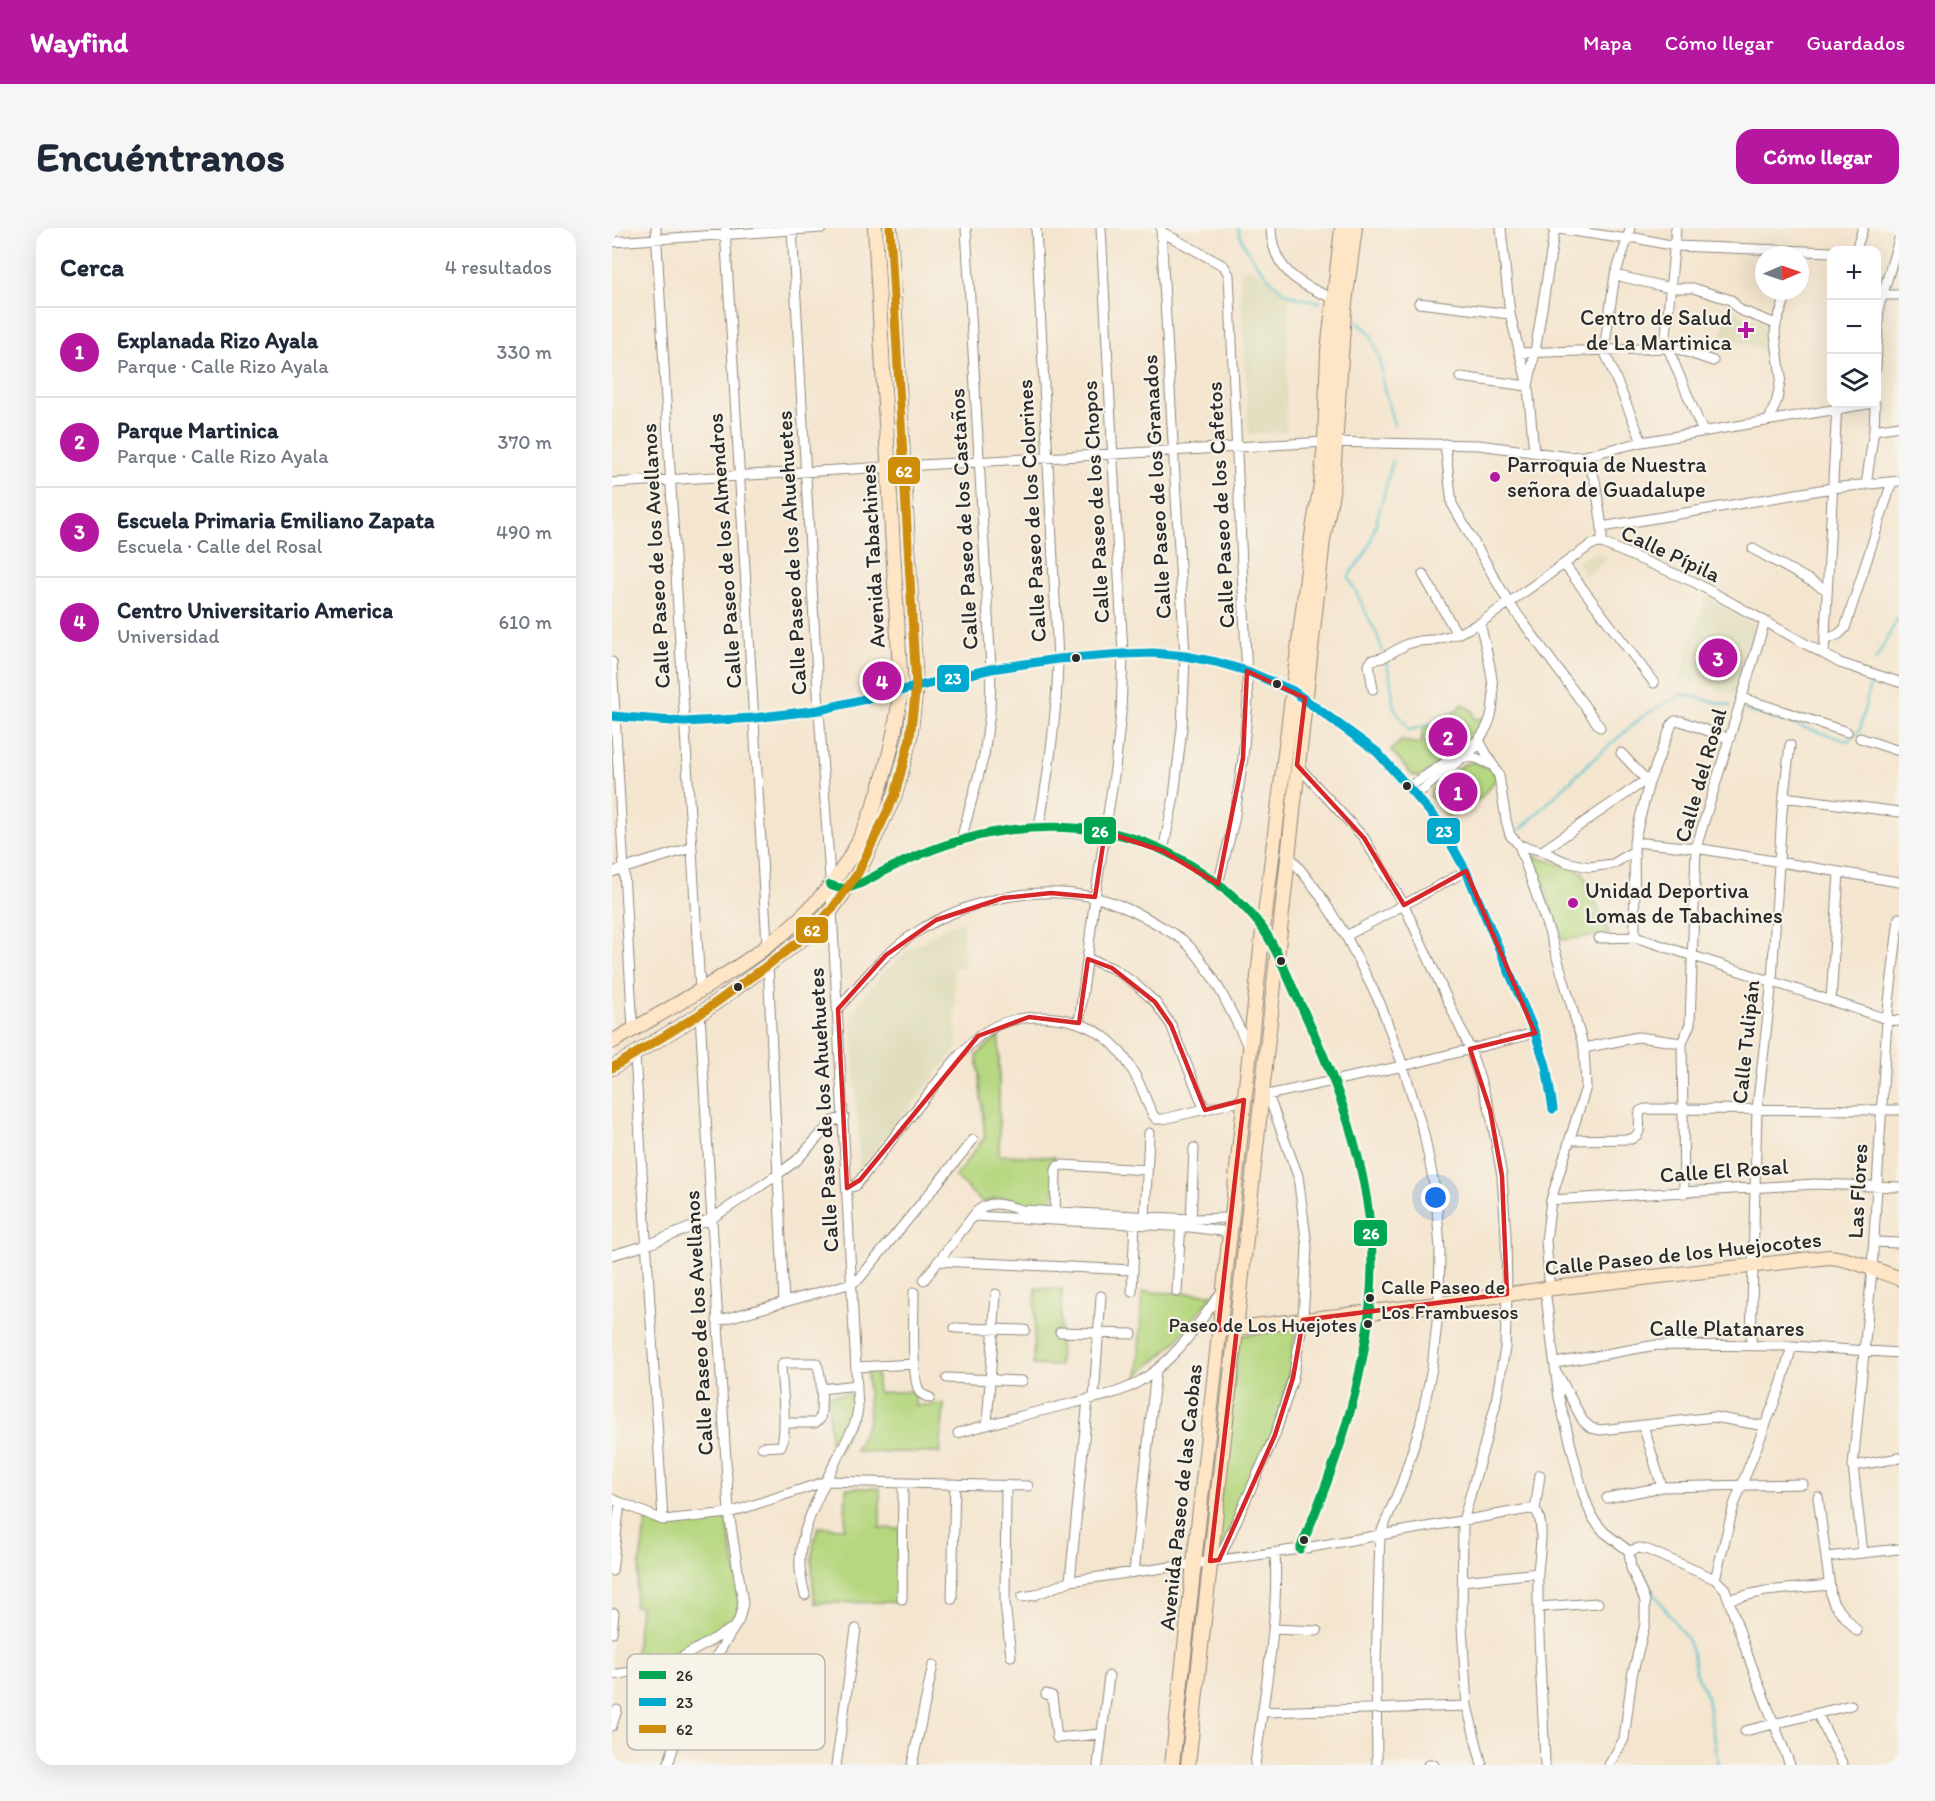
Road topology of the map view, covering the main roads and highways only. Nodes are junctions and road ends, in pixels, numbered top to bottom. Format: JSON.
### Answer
{"nodes":[{"id":1,"x":875,"y":228,"type":"edge"},
{"id":2,"x":890,"y":228,"type":"edge"},
{"id":3,"x":1342,"y":228,"type":"edge"},
{"id":4,"x":1355,"y":228,"type":"edge"},
{"id":5,"x":1337,"y":306,"type":"junction"},
{"id":6,"x":1331,"y":443,"type":"junction"},
{"id":7,"x":1299,"y":694,"type":"junction"},
{"id":8,"x":733,"y":970,"type":"junction"},
{"id":9,"x":741,"y":984,"type":"junction"},
{"id":10,"x":612,"y":1042,"type":"edge"},
{"id":11,"x":612,"y":1068,"type":"edge"},
{"id":12,"x":1237,"y":1156,"type":"junction"},
{"id":13,"x":1255,"y":1157,"type":"junction"},
{"id":14,"x":1899,"y":1278,"type":"edge"},
{"id":15,"x":1237,"y":1328,"type":"junction"},
{"id":16,"x":1218,"y":1330,"type":"junction"},
{"id":17,"x":1172,"y":1765,"type":"edge"},
{"id":18,"x":1188,"y":1765,"type":"edge"}],
"edges":[{"from":1,"to":8,"type":"main road","name":"Avenida Tabachines"},
{"from":2,"to":9,"type":"main road","name":"Avenida Tabachines"},
{"from":3,"to":5,"type":"main road"},
{"from":4,"to":5,"type":"main road"},
{"from":5,"to":6,"type":"main road"},
{"from":6,"to":7,"type":"main road","name":"Avenida Paseo de las Caobas"},
{"from":6,"to":7,"type":"main road","name":"Avenida Paseo de las Caobas"},
{"from":7,"to":12,"type":"main road","name":"Avenida Paseo de las Caobas"},
{"from":7,"to":13,"type":"main road","name":"Avenida Paseo de las Caobas"},
{"from":8,"to":9,"type":"main road"},
{"from":8,"to":10,"type":"main road","name":"Avenida Tabachines"},
{"from":9,"to":11,"type":"main road","name":"Avenida Tabachines"},
{"from":12,"to":13,"type":"main road"},
{"from":12,"to":16,"type":"main road","name":"Avenida Paseo de las Caobas"},
{"from":13,"to":15,"type":"main road","name":"Avenida Paseo de las Caobas"},
{"from":14,"to":15,"type":"main road","name":"Calle Paseo de los Huejocotes"},
{"from":15,"to":16,"type":"main road","name":"Calle Paseo de los Huejocotes"},
{"from":15,"to":18,"type":"main road","name":"Avenida Paseo de las Caobas"},
{"from":16,"to":17,"type":"main road","name":"Avenida Paseo de las Caobas"}]}
